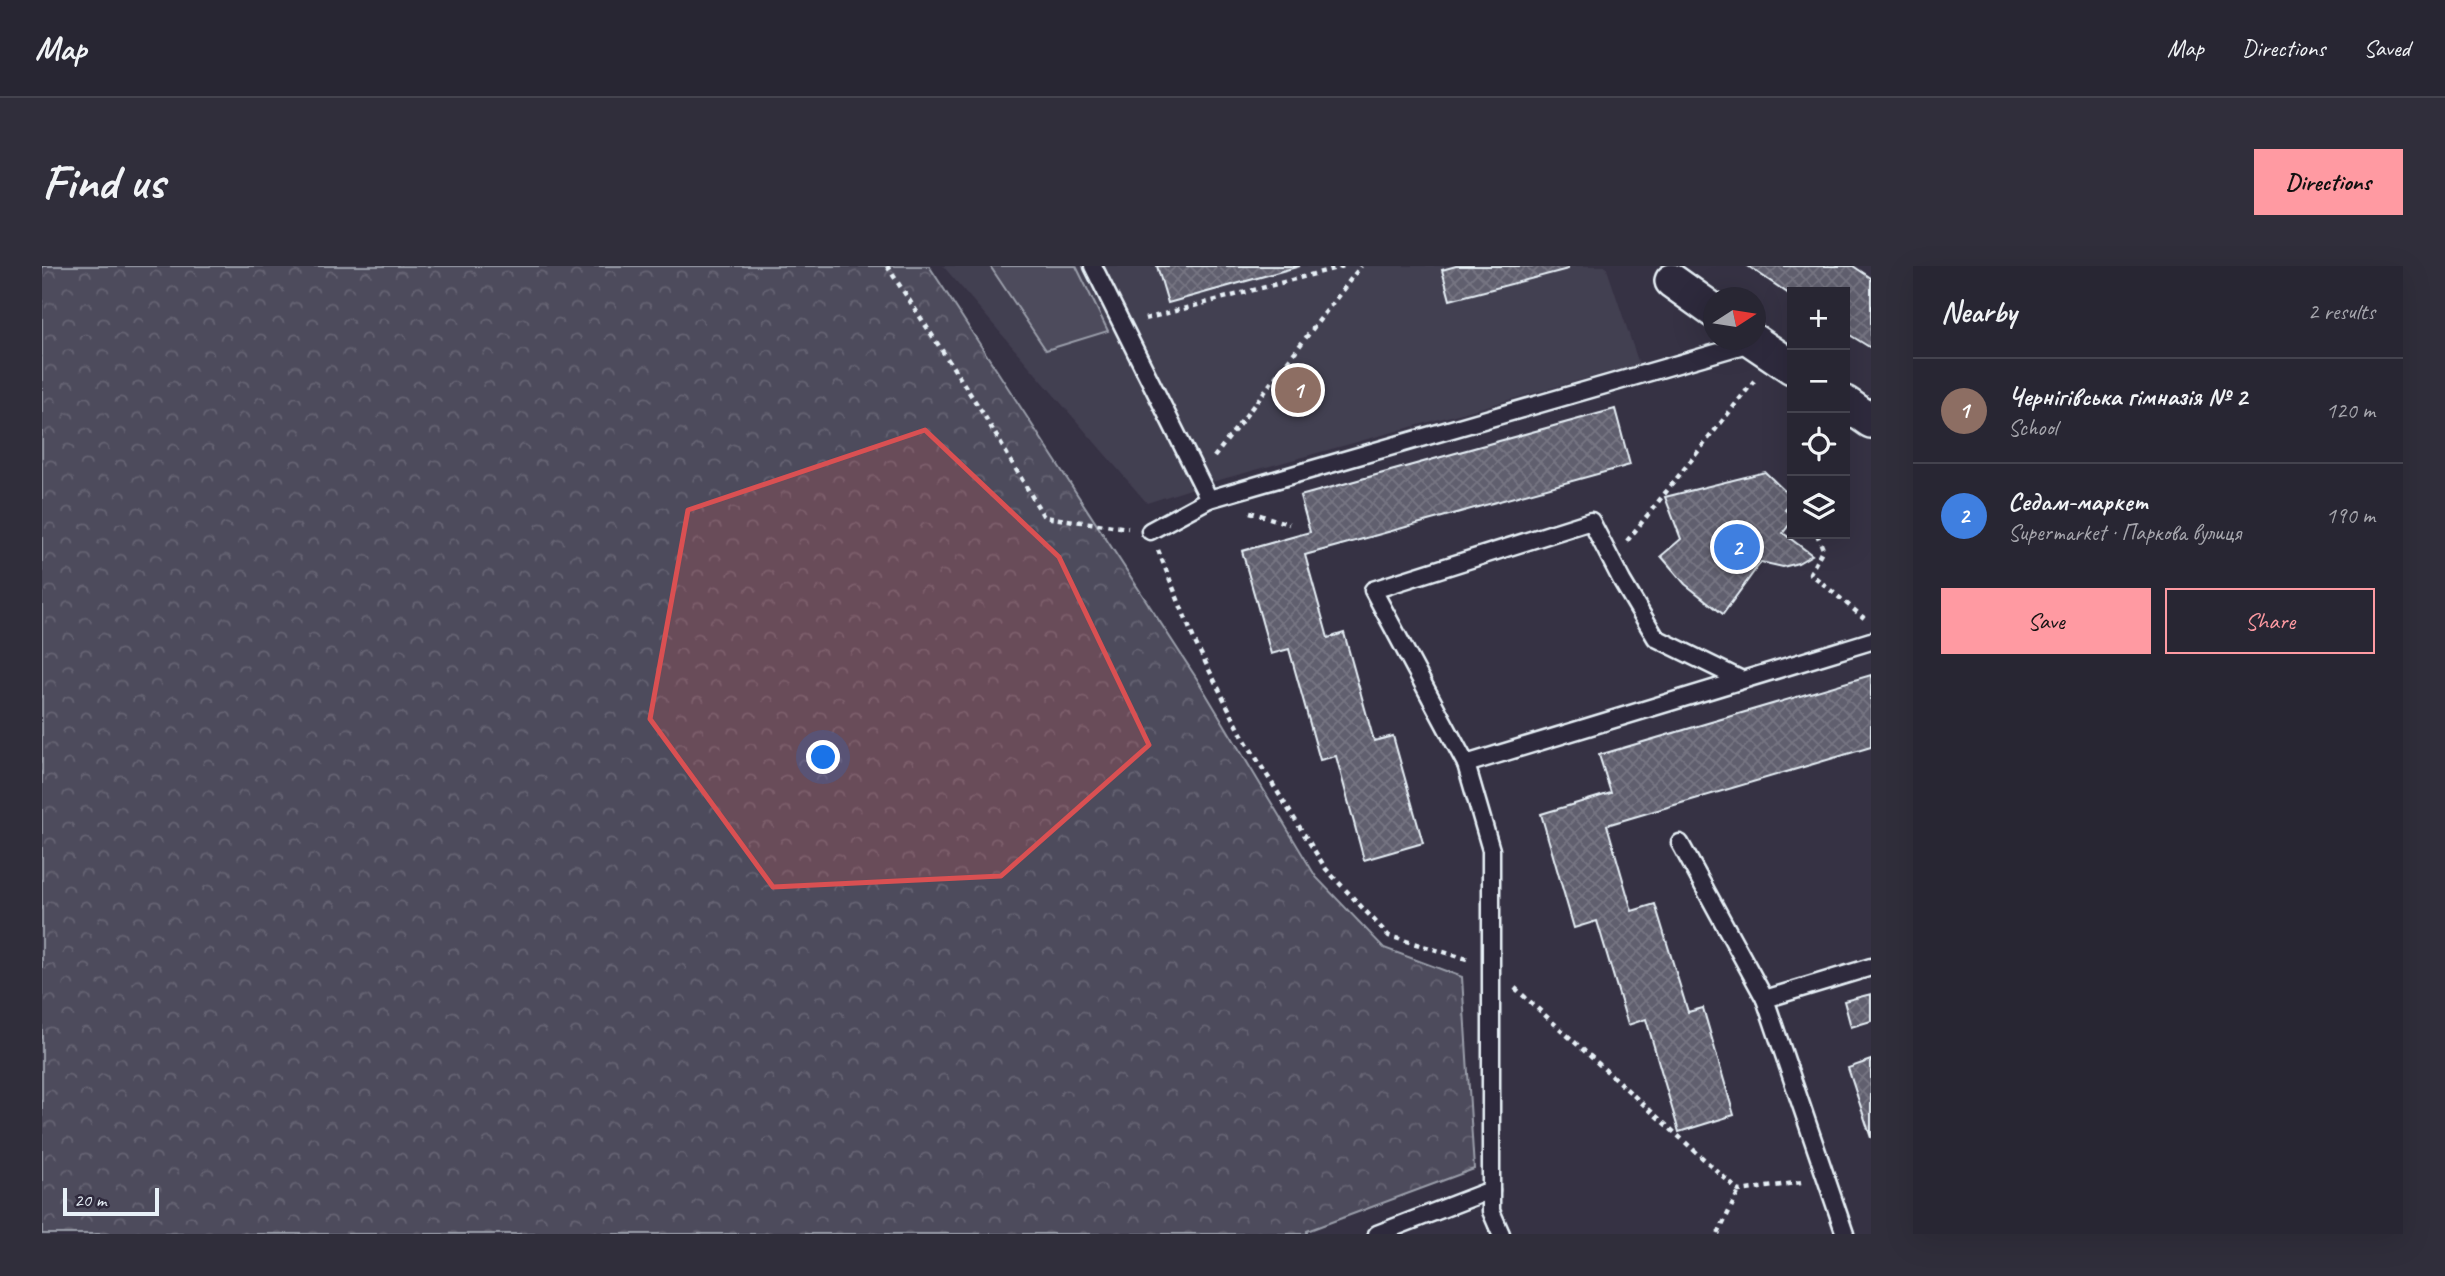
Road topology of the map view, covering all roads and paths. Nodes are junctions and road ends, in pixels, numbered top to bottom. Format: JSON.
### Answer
{"nodes":[{"id":1,"x":887,"y":266,"type":"edge"},
{"id":2,"x":1093,"y":266,"type":"edge"},
{"id":3,"x":1344,"y":266,"type":"edge"},
{"id":4,"x":1361,"y":266,"type":"edge"},
{"id":5,"x":1672,"y":281,"type":"dead end"},
{"id":6,"x":1703,"y":304,"type":"edge"},
{"id":7,"x":1123,"y":325,"type":"junction"},
{"id":8,"x":1768,"y":351,"type":"edge"},
{"id":9,"x":1850,"y":406,"type":"edge"},
{"id":10,"x":1871,"y":421,"type":"edge"},
{"id":11,"x":1198,"y":478,"type":"junction"},
{"id":12,"x":1209,"y":499,"type":"junction"},
{"id":13,"x":1150,"y":531,"type":"junction"},
{"id":14,"x":1819,"y":539,"type":"edge"},
{"id":15,"x":1611,"y":561,"type":"junction"},
{"id":16,"x":1871,"y":623,"type":"edge"},
{"id":17,"x":1871,"y":641,"type":"edge"},
{"id":18,"x":1742,"y":680,"type":"junction"},
{"id":19,"x":1466,"y":764,"type":"junction"},
{"id":20,"x":1680,"y":843,"type":"dead end"},
{"id":21,"x":1489,"y":965,"type":"junction"},
{"id":22,"x":1871,"y":967,"type":"edge"},
{"id":23,"x":1765,"y":999,"type":"junction"},
{"id":24,"x":1826,"y":1178,"type":"junction"},
{"id":25,"x":1491,"y":1190,"type":"junction"},
{"id":26,"x":1739,"y":1191,"type":"junction"},
{"id":27,"x":1377,"y":1234,"type":"edge"},
{"id":28,"x":1501,"y":1234,"type":"edge"},
{"id":29,"x":1718,"y":1234,"type":"edge"},
{"id":30,"x":1845,"y":1234,"type":"edge"}],
"edges":[{"from":1,"to":13,"type":"path"},
{"from":2,"to":7,"type":"lane"},
{"from":3,"to":7,"type":"path"},
{"from":4,"to":11,"type":"path"},
{"from":5,"to":6,"type":"street"},
{"from":7,"to":11,"type":"lane"},
{"from":8,"to":12,"type":"lane"},
{"from":8,"to":15,"type":"path"},
{"from":9,"to":10,"type":"street"},
{"from":11,"to":12,"type":"lane"},
{"from":12,"to":13,"type":"lane"},
{"from":13,"to":21,"type":"path"},
{"from":14,"to":16,"type":"path"},
{"from":15,"to":18,"type":"lane"},
{"from":15,"to":19,"type":"lane"},
{"from":17,"to":18,"type":"lane"},
{"from":18,"to":19,"type":"lane"},
{"from":19,"to":21,"type":"lane"},
{"from":20,"to":23,"type":"lane"},
{"from":21,"to":25,"type":"lane"},
{"from":21,"to":26,"type":"path"},
{"from":22,"to":23,"type":"lane"},
{"from":23,"to":24,"type":"lane"},
{"from":24,"to":26,"type":"path"},
{"from":24,"to":30,"type":"lane"},
{"from":25,"to":27,"type":"lane"},
{"from":25,"to":28,"type":"lane"},
{"from":26,"to":29,"type":"path"}]}
